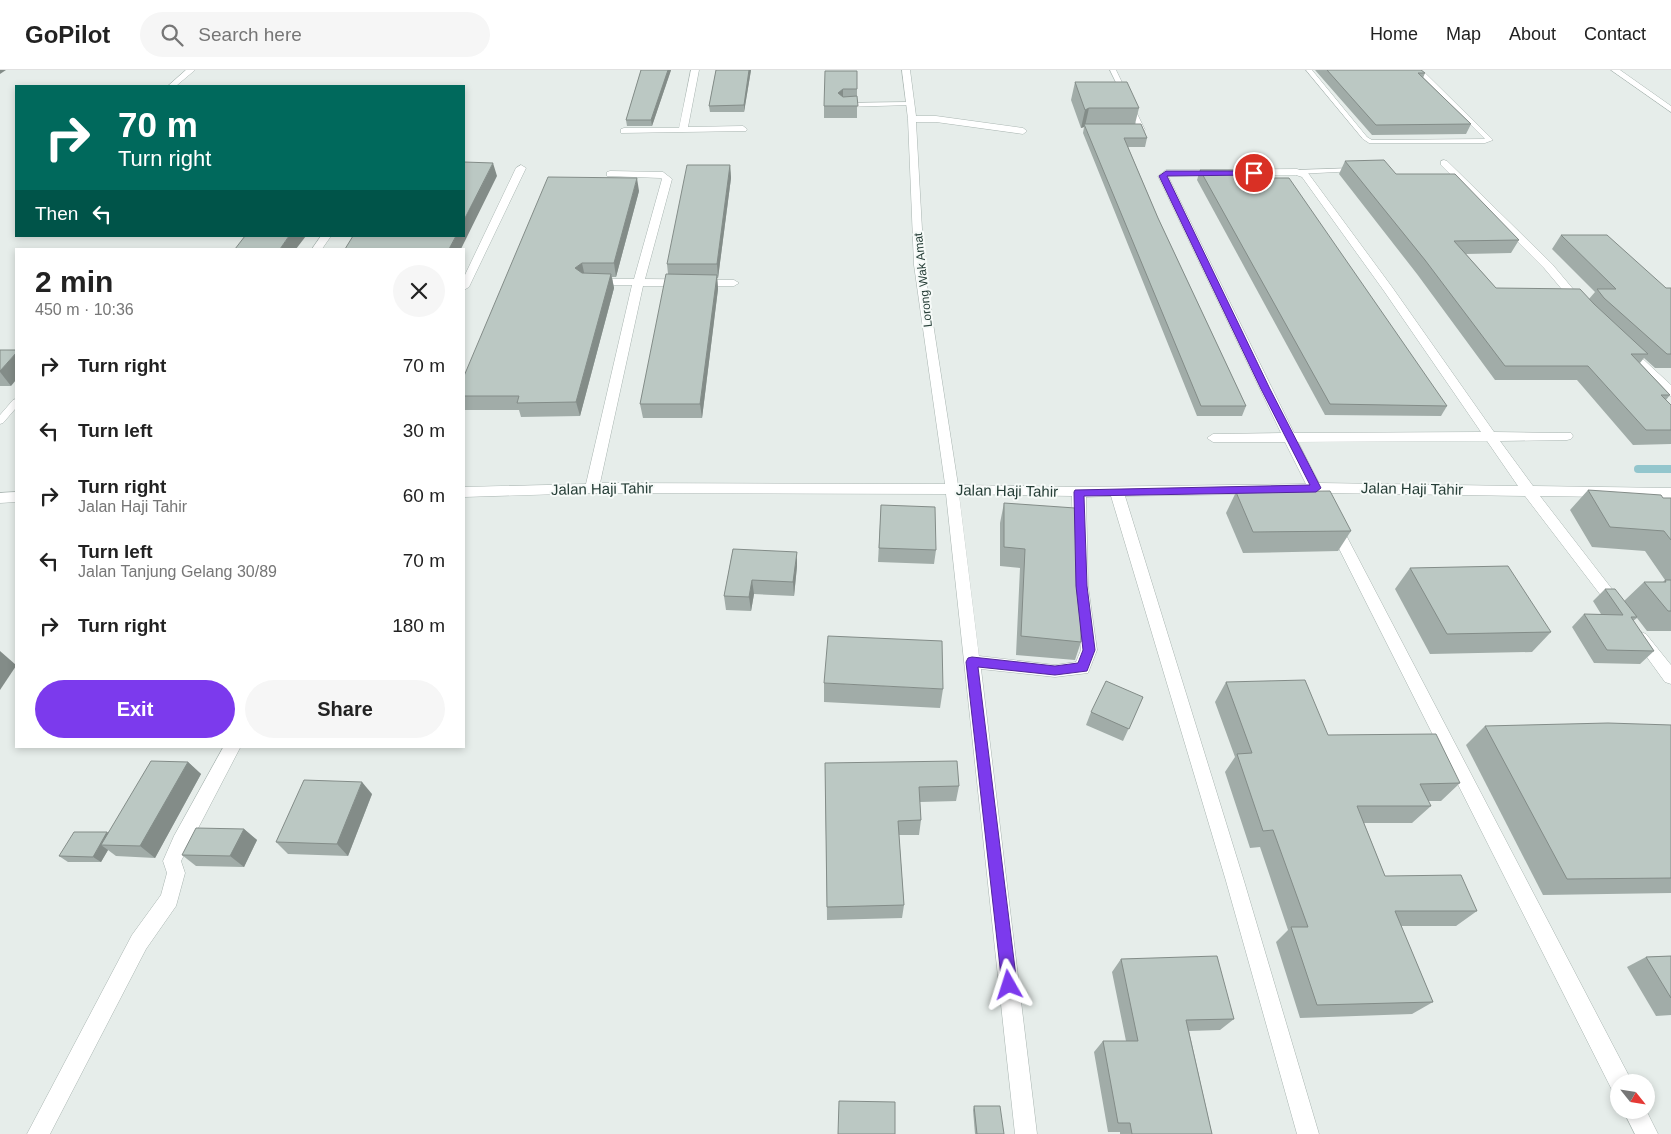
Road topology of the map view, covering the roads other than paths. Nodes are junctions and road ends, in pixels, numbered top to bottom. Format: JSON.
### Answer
{"nodes":[{"id":1,"x":191,"y":70,"type":"edge"},
{"id":2,"x":695,"y":70,"type":"edge"},
{"id":3,"x":906,"y":70,"type":"edge"},
{"id":4,"x":1113,"y":70,"type":"edge"},
{"id":5,"x":1309,"y":70,"type":"edge"},
{"id":6,"x":1419,"y":70,"type":"edge"},
{"id":7,"x":1615,"y":70,"type":"edge"},
{"id":8,"x":173,"y":85,"type":"edge"},
{"id":9,"x":909,"y":104,"type":"junction"},
{"id":10,"x":843,"y":105,"type":"edge"},
{"id":11,"x":1671,"y":110,"type":"edge"},
{"id":12,"x":912,"y":119,"type":"junction"},
{"id":13,"x":683,"y":129,"type":"junction"},
{"id":14,"x":743,"y":129,"type":"dead end"},
{"id":15,"x":1123,"y":130,"type":"edge"},
{"id":16,"x":624,"y":131,"type":"dead end"},
{"id":17,"x":1022,"y":131,"type":"dead end"},
{"id":18,"x":1444,"y":163,"type":"dead end"},
{"id":19,"x":520,"y":168,"type":"dead end"},
{"id":20,"x":1363,"y":170,"type":"edge"},
{"id":21,"x":1296,"y":172,"type":"junction"},
{"id":22,"x":610,"y":174,"type":"dead end"},
{"id":23,"x":325,"y":237,"type":"edge"},
{"id":24,"x":318,"y":248,"type":"edge"},
{"id":25,"x":585,"y":282,"type":"edge"},
{"id":26,"x":734,"y":283,"type":"dead end"},
{"id":27,"x":638,"y":284,"type":"junction"},
{"id":28,"x":465,"y":285,"type":"edge"},
{"id":29,"x":1589,"y":316,"type":"edge"},
{"id":30,"x":1618,"y":342,"type":"edge"},
{"id":31,"x":1671,"y":392,"type":"edge"},
{"id":32,"x":15,"y":403,"type":"edge"},
{"id":33,"x":0,"y":421,"type":"edge"},
{"id":34,"x":1489,"y":436,"type":"junction"},
{"id":35,"x":1568,"y":436,"type":"dead end"},
{"id":36,"x":1213,"y":438,"type":"dead end"},
{"id":37,"x":1290,"y":438,"type":"junction"},
{"id":38,"x":592,"y":488,"type":"junction"},
{"id":39,"x":1316,"y":488,"type":"junction"},
{"id":40,"x":952,"y":489,"type":"junction"},
{"id":41,"x":1116,"y":490,"type":"junction"},
{"id":42,"x":1528,"y":490,"type":"junction"},
{"id":43,"x":465,"y":492,"type":"edge"},
{"id":44,"x":1079,"y":492,"type":"junction"},
{"id":45,"x":1671,"y":492,"type":"edge"},
{"id":46,"x":15,"y":497,"type":"edge"},
{"id":47,"x":0,"y":498,"type":"edge"},
{"id":48,"x":1623,"y":615,"type":"edge"},
{"id":49,"x":1635,"y":630,"type":"edge"},
{"id":50,"x":972,"y":662,"type":"junction"},
{"id":51,"x":1671,"y":677,"type":"edge"},
{"id":52,"x":232,"y":748,"type":"edge"},
{"id":53,"x":1616,"y":1074,"type":"edge"},
{"id":54,"x":1639,"y":1119,"type":"edge"},
{"id":55,"x":38,"y":1134,"type":"edge"},
{"id":56,"x":1026,"y":1134,"type":"edge"},
{"id":57,"x":1308,"y":1134,"type":"edge"},
{"id":58,"x":1647,"y":1134,"type":"edge"}],
"edges":[{"from":1,"to":8,"type":"street"},
{"from":2,"to":13,"type":"street"},
{"from":3,"to":9,"type":"street","name":"Lorong Wak Amat"},
{"from":4,"to":15,"type":"lane"},
{"from":5,"to":6,"type":"lane"},
{"from":7,"to":11,"type":"street"},
{"from":9,"to":10,"type":"lane"},
{"from":9,"to":12,"type":"street","name":"Lorong Wak Amat"},
{"from":12,"to":17,"type":"street"},
{"from":12,"to":40,"type":"street","name":"Lorong Wak Amat"},
{"from":13,"to":14,"type":"street"},
{"from":13,"to":16,"type":"street"},
{"from":18,"to":29,"type":"street"},
{"from":19,"to":28,"type":"street"},
{"from":20,"to":21,"type":"lane"},
{"from":21,"to":34,"type":"street"},
{"from":21,"to":37,"type":"street"},
{"from":22,"to":27,"type":"street"},
{"from":23,"to":24,"type":"street"},
{"from":25,"to":27,"type":"street"},
{"from":26,"to":27,"type":"street"},
{"from":27,"to":38,"type":"street"},
{"from":30,"to":31,"type":"street"},
{"from":32,"to":33,"type":"lane"},
{"from":34,"to":35,"type":"street"},
{"from":34,"to":37,"type":"street"},
{"from":34,"to":42,"type":"street"},
{"from":36,"to":37,"type":"street"},
{"from":37,"to":39,"type":"street"},
{"from":38,"to":40,"type":"street","name":"Jalan Haji Tahir"},
{"from":38,"to":43,"type":"street","name":"Jalan Haji Tahir"},
{"from":39,"to":41,"type":"street","name":"Jalan Haji Tahir"},
{"from":39,"to":42,"type":"street","name":"Jalan Haji Tahir"},
{"from":39,"to":53,"type":"street"},
{"from":40,"to":44,"type":"street","name":"Jalan Haji Tahir"},
{"from":40,"to":50,"type":"street","name":"Lorong Wak Amat"},
{"from":41,"to":44,"type":"street","name":"Jalan Haji Tahir"},
{"from":41,"to":57,"type":"street"},
{"from":42,"to":45,"type":"street","name":"Jalan Haji Tahir"},
{"from":42,"to":48,"type":"street"},
{"from":44,"to":50,"type":"street"},
{"from":46,"to":47,"type":"street"},
{"from":49,"to":51,"type":"street"},
{"from":50,"to":56,"type":"street","name":"Lorong Wak Amat"},
{"from":52,"to":55,"type":"street"},
{"from":54,"to":58,"type":"street"}]}
